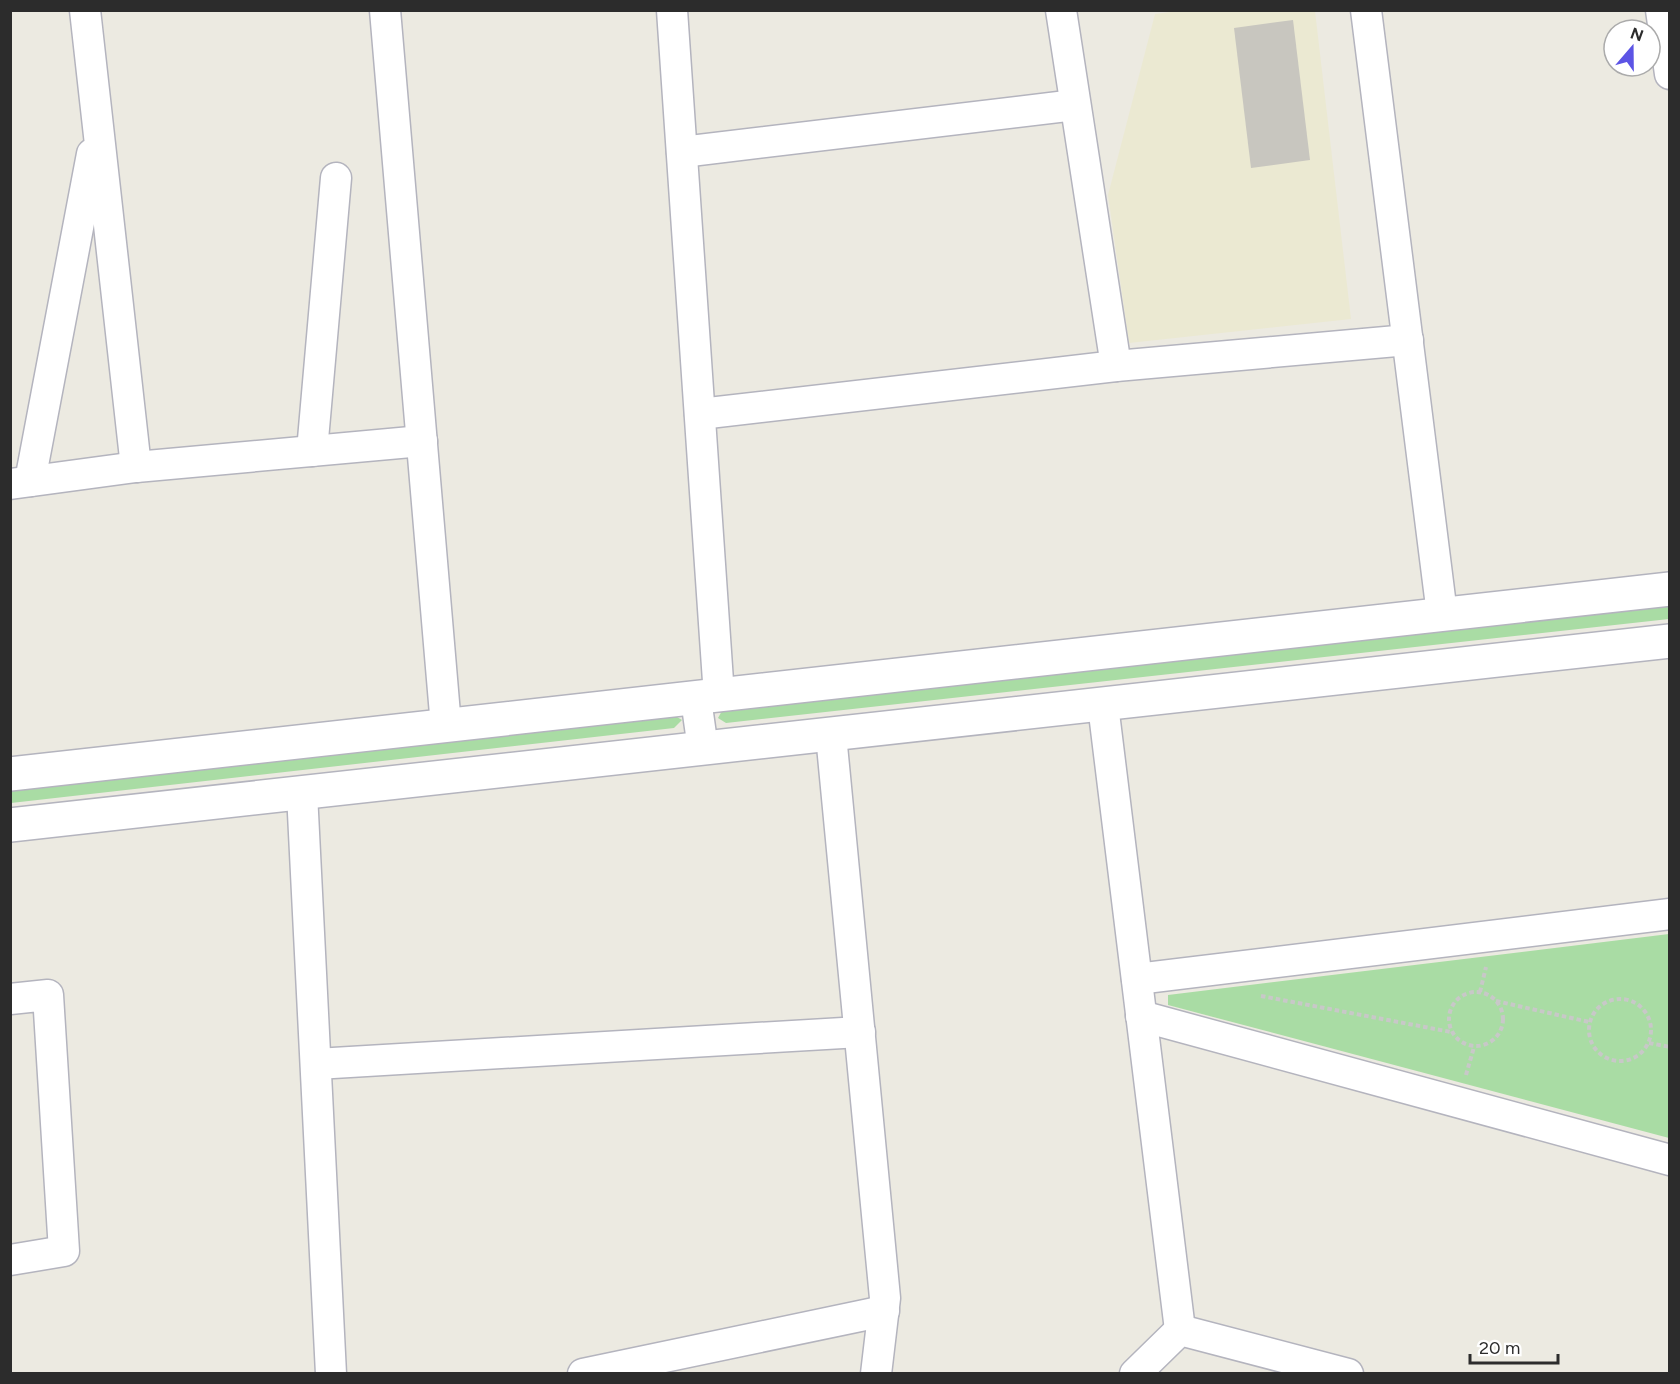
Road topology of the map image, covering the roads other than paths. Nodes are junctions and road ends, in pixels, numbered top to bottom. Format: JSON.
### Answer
{"nodes":[{"id":1,"x":85,"y":10,"type":"edge"},
{"id":2,"x":385,"y":10,"type":"edge"},
{"id":3,"x":672,"y":10,"type":"edge"},
{"id":4,"x":1061,"y":10,"type":"edge"},
{"id":5,"x":1366,"y":10,"type":"edge"},
{"id":6,"x":1661,"y":10,"type":"edge"},
{"id":7,"x":1670,"y":74,"type":"edge"},
{"id":8,"x":1076,"y":105,"type":"junction"},
{"id":9,"x":98,"y":124,"type":"junction"},
{"id":10,"x":682,"y":152,"type":"junction"},
{"id":11,"x":336,"y":178,"type":"dead end"},
{"id":12,"x":1408,"y":340,"type":"junction"},
{"id":13,"x":1116,"y":366,"type":"junction"},
{"id":14,"x":700,"y":414,"type":"junction"},
{"id":15,"x":422,"y":441,"type":"junction"},
{"id":16,"x":312,"y":451,"type":"junction"},
{"id":17,"x":136,"y":467,"type":"junction"},
{"id":18,"x":20,"y":482,"type":"edge"},
{"id":19,"x":1670,"y":589,"type":"edge"},
{"id":20,"x":1442,"y":614,"type":"junction"},
{"id":21,"x":1670,"y":641,"type":"edge"},
{"id":22,"x":707,"y":697,"type":"junction"},
{"id":23,"x":1103,"y":705,"type":"junction"},
{"id":24,"x":446,"y":726,"type":"junction"},
{"id":25,"x":831,"y":735,"type":"junction"},
{"id":26,"x":703,"y":749,"type":"junction"},
{"id":27,"x":10,"y":774,"type":"edge"},
{"id":28,"x":302,"y":793,"type":"junction"},
{"id":29,"x":10,"y":825,"type":"edge"},
{"id":30,"x":1670,"y":914,"type":"edge"},
{"id":31,"x":1137,"y":979,"type":"junction"},
{"id":32,"x":10,"y":999,"type":"edge"},
{"id":33,"x":1141,"y":1016,"type":"junction"},
{"id":34,"x":860,"y":1032,"type":"junction"},
{"id":35,"x":316,"y":1064,"type":"junction"},
{"id":36,"x":1670,"y":1160,"type":"edge"},
{"id":37,"x":10,"y":1260,"type":"edge"},
{"id":38,"x":884,"y":1311,"type":"junction"},
{"id":39,"x":1180,"y":1330,"type":"junction"},
{"id":40,"x":331,"y":1374,"type":"edge"},
{"id":41,"x":583,"y":1374,"type":"edge"},
{"id":42,"x":876,"y":1374,"type":"edge"},
{"id":43,"x":1136,"y":1374,"type":"edge"},
{"id":44,"x":1348,"y":1374,"type":"edge"}],
"edges":[{"from":1,"to":9,"type":"street"},
{"from":2,"to":15,"type":"street"},
{"from":3,"to":10,"type":"street"},
{"from":4,"to":8,"type":"street"},
{"from":5,"to":12,"type":"street"},
{"from":6,"to":7,"type":"street"},
{"from":8,"to":10,"type":"street"},
{"from":8,"to":13,"type":"street"},
{"from":9,"to":17,"type":"street"},
{"from":9,"to":18,"type":"street"},
{"from":10,"to":14,"type":"street"},
{"from":11,"to":16,"type":"street"},
{"from":12,"to":13,"type":"street"},
{"from":12,"to":20,"type":"street"},
{"from":13,"to":14,"type":"street"},
{"from":14,"to":22,"type":"street"},
{"from":15,"to":16,"type":"street"},
{"from":15,"to":24,"type":"street"},
{"from":16,"to":17,"type":"street"},
{"from":17,"to":18,"type":"street"},
{"from":19,"to":20,"type":"main road"},
{"from":20,"to":22,"type":"main road"},
{"from":21,"to":23,"type":"main road"},
{"from":22,"to":24,"type":"main road"},
{"from":22,"to":26,"type":"street"},
{"from":23,"to":25,"type":"main road"},
{"from":23,"to":31,"type":"street"},
{"from":24,"to":27,"type":"main road"},
{"from":25,"to":26,"type":"main road"},
{"from":25,"to":34,"type":"street"},
{"from":26,"to":28,"type":"main road"},
{"from":28,"to":29,"type":"main road"},
{"from":28,"to":35,"type":"street"},
{"from":30,"to":31,"type":"street"},
{"from":31,"to":33,"type":"street"},
{"from":32,"to":37,"type":"street"},
{"from":33,"to":36,"type":"street"},
{"from":33,"to":39,"type":"street"},
{"from":34,"to":35,"type":"street"},
{"from":34,"to":38,"type":"street"},
{"from":35,"to":40,"type":"street"},
{"from":38,"to":41,"type":"street"},
{"from":38,"to":42,"type":"street"},
{"from":39,"to":43,"type":"street"},
{"from":39,"to":44,"type":"street"}]}
